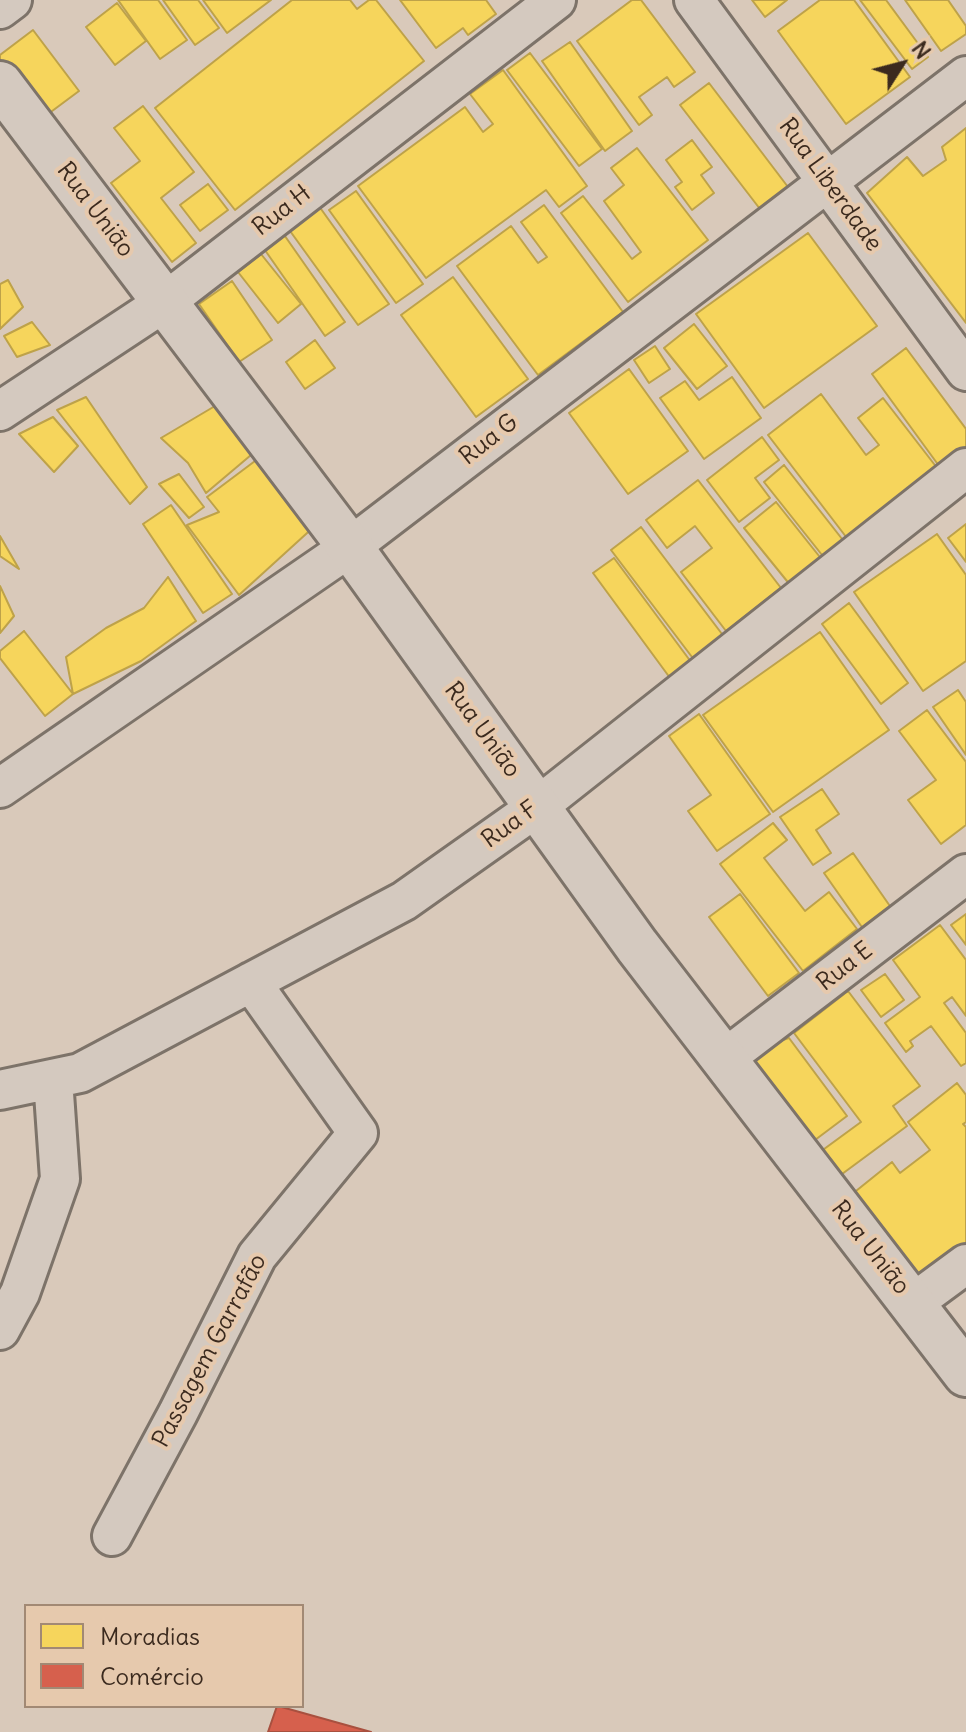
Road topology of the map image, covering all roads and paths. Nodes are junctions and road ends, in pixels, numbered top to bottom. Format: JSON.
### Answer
{"nodes":[{"id":1,"x":12,"y":0,"type":"edge"},
{"id":2,"x":556,"y":0,"type":"edge"},
{"id":3,"x":694,"y":0,"type":"edge"},
{"id":4,"x":0,"y":9,"type":"edge"},
{"id":5,"x":966,"y":76,"type":"edge"},
{"id":6,"x":0,"y":84,"type":"edge"},
{"id":7,"x":826,"y":181,"type":"junction"},
{"id":8,"x":165,"y":302,"type":"junction"},
{"id":9,"x":966,"y":371,"type":"edge"},
{"id":10,"x":0,"y":411,"type":"edge"},
{"id":11,"x":966,"y":468,"type":"edge"},
{"id":12,"x":350,"y":547,"type":"junction"},
{"id":13,"x":0,"y":788,"type":"edge"},
{"id":14,"x":537,"y":807,"type":"junction"},
{"id":15,"x":966,"y":874,"type":"edge"},
{"id":16,"x":251,"y":982,"type":"junction"},
{"id":17,"x":724,"y":1059,"type":"junction"},
{"id":18,"x":53,"y":1079,"type":"junction"},
{"id":19,"x":0,"y":1090,"type":"edge"},
{"id":20,"x":966,"y":1264,"type":"edge"},
{"id":21,"x":913,"y":1303,"type":"junction"},
{"id":22,"x":0,"y":1330,"type":"edge"},
{"id":23,"x":966,"y":1374,"type":"edge"},
{"id":24,"x":112,"y":1536,"type":"dead end"}],
"edges":[{"from":1,"to":4,"type":"street"},
{"from":2,"to":8,"type":"street","name":"Rua H"},
{"from":3,"to":7,"type":"street","name":"Rua Liberdade"},
{"from":5,"to":7,"type":"street","name":"Rua G"},
{"from":6,"to":8,"type":"main road","name":"Rua União"},
{"from":7,"to":9,"type":"street","name":"Rua Liberdade"},
{"from":7,"to":12,"type":"street","name":"Rua G"},
{"from":8,"to":10,"type":"street","name":"Rua H"},
{"from":8,"to":12,"type":"main road","name":"Rua União"},
{"from":11,"to":14,"type":"street","name":"Rua F"},
{"from":12,"to":13,"type":"street","name":"Rua G"},
{"from":12,"to":14,"type":"main road","name":"Rua União"},
{"from":14,"to":16,"type":"street","name":"Rua F"},
{"from":14,"to":17,"type":"main road","name":"Rua União"},
{"from":15,"to":17,"type":"street","name":"Rua E"},
{"from":16,"to":18,"type":"street","name":"Rua F"},
{"from":16,"to":24,"type":"street","name":"Passagem Garrafão"},
{"from":17,"to":21,"type":"main road","name":"Rua União"},
{"from":18,"to":19,"type":"street","name":"Rua F"},
{"from":18,"to":22,"type":"street"},
{"from":20,"to":21,"type":"street"},
{"from":21,"to":23,"type":"main road","name":"Rua União"}]}
